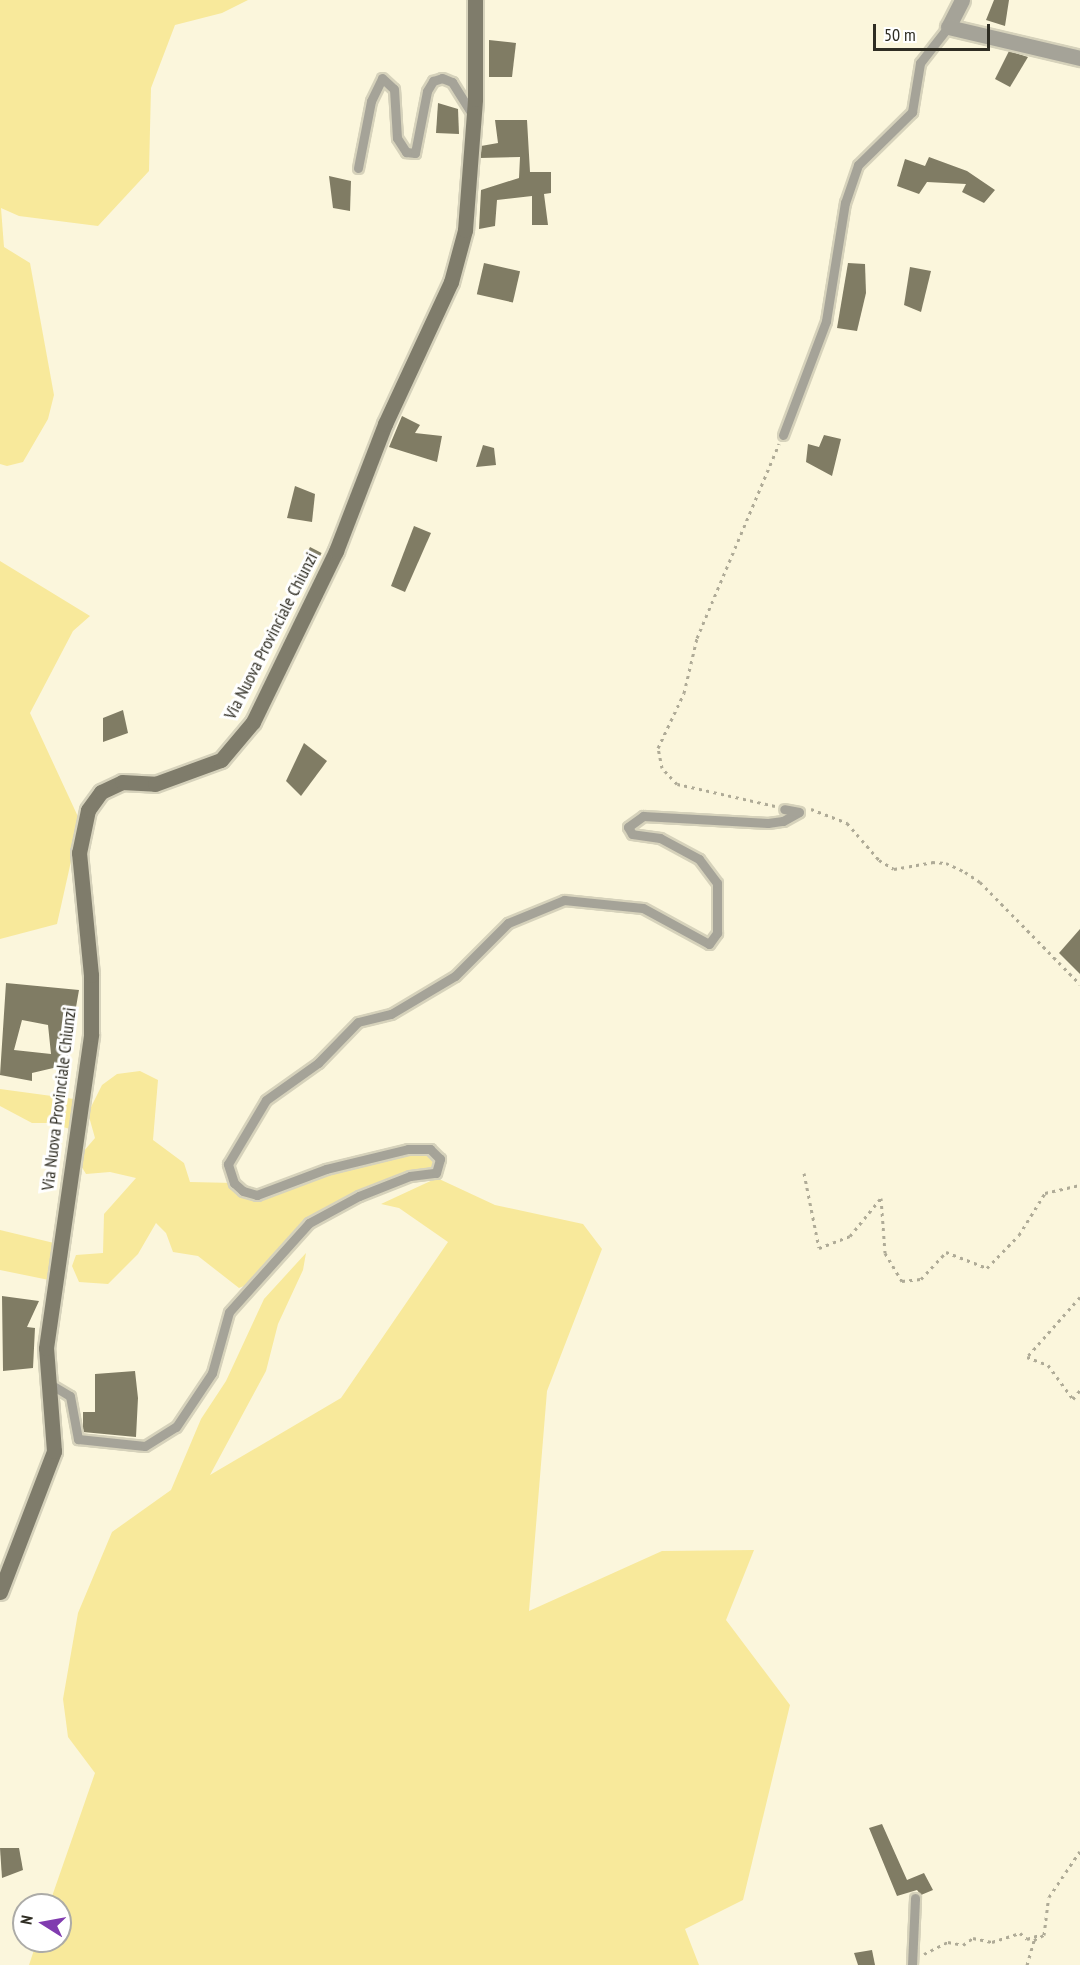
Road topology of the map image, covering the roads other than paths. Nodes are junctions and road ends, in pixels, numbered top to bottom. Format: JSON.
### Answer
{"nodes":[{"id":1,"x":475,"y":0,"type":"edge"},
{"id":2,"x":962,"y":0,"type":"edge"},
{"id":3,"x":948,"y":27,"type":"junction"},
{"id":4,"x":1080,"y":58,"type":"edge"},
{"id":5,"x":474,"y":118,"type":"junction"},
{"id":6,"x":358,"y":168,"type":"dead end"},
{"id":7,"x":783,"y":435,"type":"road end"},
{"id":8,"x":784,"y":809,"type":"road end"},
{"id":9,"x":50,"y":1384,"type":"junction"},
{"id":10,"x":0,"y":1592,"type":"edge"},
{"id":11,"x":915,"y":1898,"type":"dead end"},
{"id":12,"x":913,"y":1961,"type":"edge"}],
"edges":[{"from":1,"to":5,"type":"main road","name":"Via Nuova Provinciale Chiunzi"},
{"from":2,"to":3,"type":"street"},
{"from":3,"to":4,"type":"street"},
{"from":3,"to":7,"type":"lane"},
{"from":5,"to":6,"type":"lane"},
{"from":5,"to":9,"type":"main road","name":"Via Nuova Provinciale Chiunzi"},
{"from":8,"to":9,"type":"lane"},
{"from":9,"to":10,"type":"main road","name":"Via Nuova Provinciale Chiunzi"},
{"from":11,"to":12,"type":"lane"}]}
